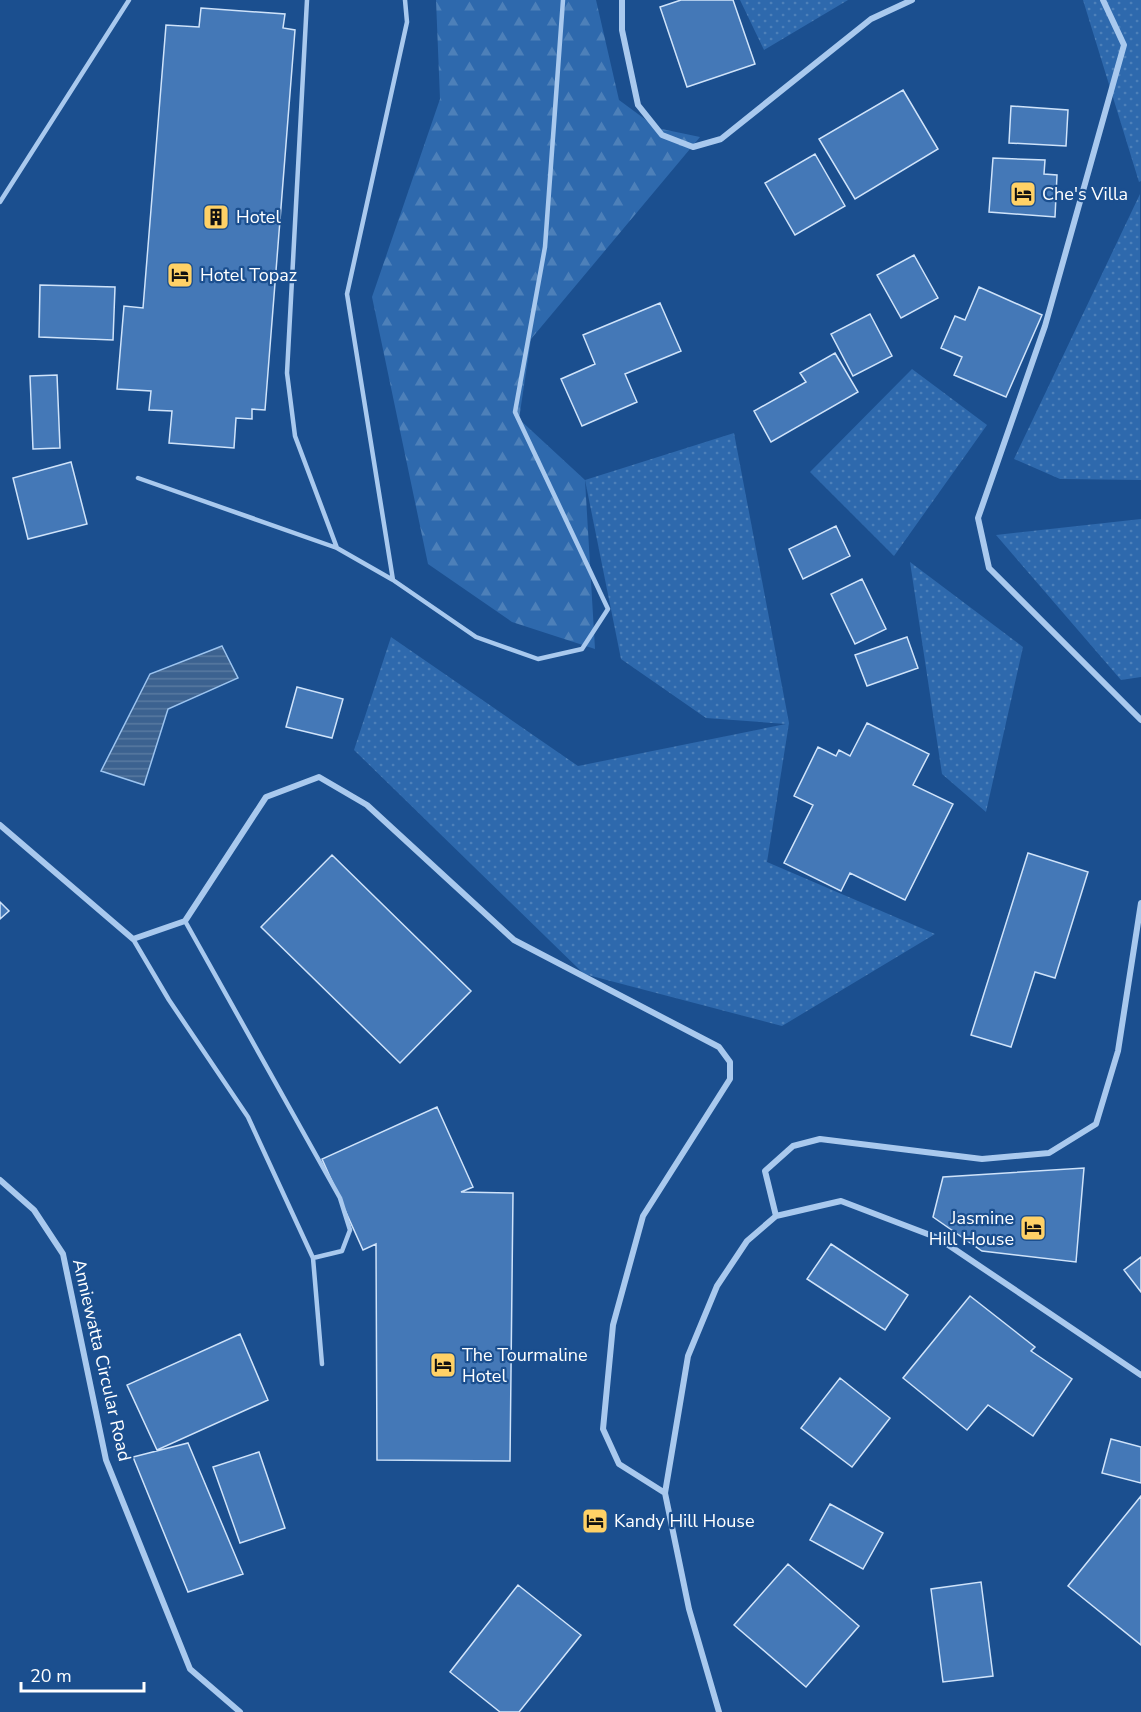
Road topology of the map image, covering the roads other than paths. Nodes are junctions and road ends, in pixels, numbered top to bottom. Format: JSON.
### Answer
{"nodes":[{"id":1,"x":129,"y":0,"type":"edge"},
{"id":2,"x":307,"y":0,"type":"edge"},
{"id":3,"x":405,"y":0,"type":"edge"},
{"id":4,"x":563,"y":0,"type":"edge"},
{"id":5,"x":622,"y":0,"type":"edge"},
{"id":6,"x":912,"y":0,"type":"edge"},
{"id":7,"x":1103,"y":0,"type":"edge"},
{"id":8,"x":0,"y":202,"type":"edge"},
{"id":9,"x":138,"y":478,"type":"dead end"},
{"id":10,"x":337,"y":548,"type":"junction"},
{"id":11,"x":393,"y":580,"type":"junction"},
{"id":12,"x":1141,"y":720,"type":"edge"},
{"id":13,"x":0,"y":825,"type":"edge"},
{"id":14,"x":1141,"y":903,"type":"edge"},
{"id":15,"x":185,"y":921,"type":"junction"},
{"id":16,"x":133,"y":939,"type":"junction"},
{"id":17,"x":0,"y":1180,"type":"edge"},
{"id":18,"x":776,"y":1216,"type":"junction"},
{"id":19,"x":313,"y":1258,"type":"junction"},
{"id":20,"x":322,"y":1364,"type":"dead end"},
{"id":21,"x":1141,"y":1375,"type":"edge"},
{"id":22,"x":665,"y":1493,"type":"junction"},
{"id":23,"x":240,"y":1712,"type":"edge"},
{"id":24,"x":719,"y":1712,"type":"edge"}],
"edges":[{"from":1,"to":8,"type":"lane"},
{"from":2,"to":10,"type":"lane"},
{"from":3,"to":11,"type":"lane"},
{"from":4,"to":11,"type":"lane"},
{"from":5,"to":6,"type":"street"},
{"from":7,"to":12,"type":"street"},
{"from":9,"to":10,"type":"lane"},
{"from":10,"to":11,"type":"lane"},
{"from":13,"to":16,"type":"street"},
{"from":14,"to":18,"type":"street"},
{"from":15,"to":16,"type":"street"},
{"from":15,"to":19,"type":"lane"},
{"from":15,"to":22,"type":"street"},
{"from":16,"to":19,"type":"lane"},
{"from":17,"to":23,"type":"street","name":"Anniewatta Circular Road"},
{"from":18,"to":21,"type":"street"},
{"from":18,"to":22,"type":"street"},
{"from":19,"to":20,"type":"lane"},
{"from":22,"to":24,"type":"street"}]}
